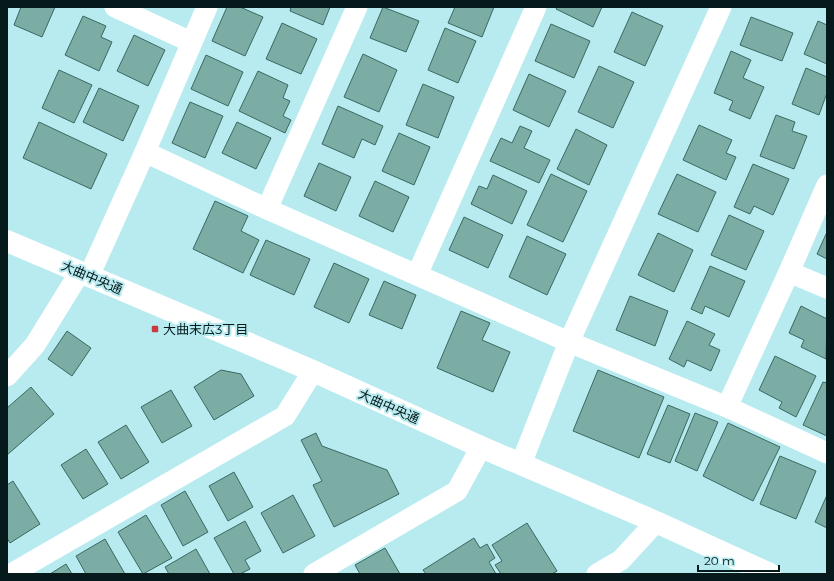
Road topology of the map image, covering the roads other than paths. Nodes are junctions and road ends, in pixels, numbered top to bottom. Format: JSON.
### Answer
{"nodes":[{"id":1,"x":115,"y":7,"type":"edge"},
{"id":2,"x":206,"y":7,"type":"edge"},
{"id":3,"x":357,"y":7,"type":"edge"},
{"id":4,"x":536,"y":7,"type":"edge"},
{"id":5,"x":721,"y":7,"type":"edge"},
{"id":6,"x":191,"y":42,"type":"junction"},
{"id":7,"x":145,"y":152,"type":"junction"},
{"id":8,"x":827,"y":185,"type":"edge"},
{"id":9,"x":268,"y":209,"type":"junction"},
{"id":10,"x":7,"y":241,"type":"edge"},
{"id":11,"x":789,"y":272,"type":"junction"},
{"id":12,"x":85,"y":274,"type":"junction"},
{"id":13,"x":417,"y":274,"type":"junction"},
{"id":14,"x":827,"y":288,"type":"edge"},
{"id":15,"x":569,"y":342,"type":"junction"},
{"id":16,"x":313,"y":371,"type":"junction"},
{"id":17,"x":7,"y":376,"type":"edge"},
{"id":18,"x":727,"y":407,"type":"junction"},
{"id":19,"x":481,"y":447,"type":"junction"},
{"id":20,"x":827,"y":453,"type":"edge"},
{"id":21,"x":521,"y":464,"type":"junction"},
{"id":22,"x":656,"y":522,"type":"junction"},
{"id":23,"x":11,"y":574,"type":"edge"},
{"id":24,"x":314,"y":574,"type":"edge"},
{"id":25,"x":597,"y":574,"type":"edge"},
{"id":26,"x":770,"y":574,"type":"edge"}],
"edges":[{"from":1,"to":6,"type":"street"},
{"from":2,"to":6,"type":"street"},
{"from":3,"to":9,"type":"street"},
{"from":4,"to":13,"type":"street"},
{"from":5,"to":15,"type":"street"},
{"from":6,"to":7,"type":"street"},
{"from":7,"to":9,"type":"street"},
{"from":7,"to":12,"type":"street"},
{"from":8,"to":11,"type":"street"},
{"from":9,"to":13,"type":"street"},
{"from":10,"to":12,"type":"main road","name":"大曲中央通"},
{"from":11,"to":14,"type":"street"},
{"from":11,"to":18,"type":"street"},
{"from":12,"to":16,"type":"main road","name":"大曲中央通"},
{"from":12,"to":17,"type":"street"},
{"from":13,"to":15,"type":"street"},
{"from":15,"to":18,"type":"street"},
{"from":15,"to":21,"type":"street"},
{"from":16,"to":19,"type":"main road","name":"大曲中央通"},
{"from":16,"to":23,"type":"street"},
{"from":18,"to":20,"type":"street"},
{"from":19,"to":21,"type":"main road","name":"大曲中央通"},
{"from":19,"to":24,"type":"street"},
{"from":21,"to":22,"type":"main road","name":"大曲中央通"},
{"from":22,"to":25,"type":"street"},
{"from":22,"to":26,"type":"main road","name":"大曲中央通"}]}
